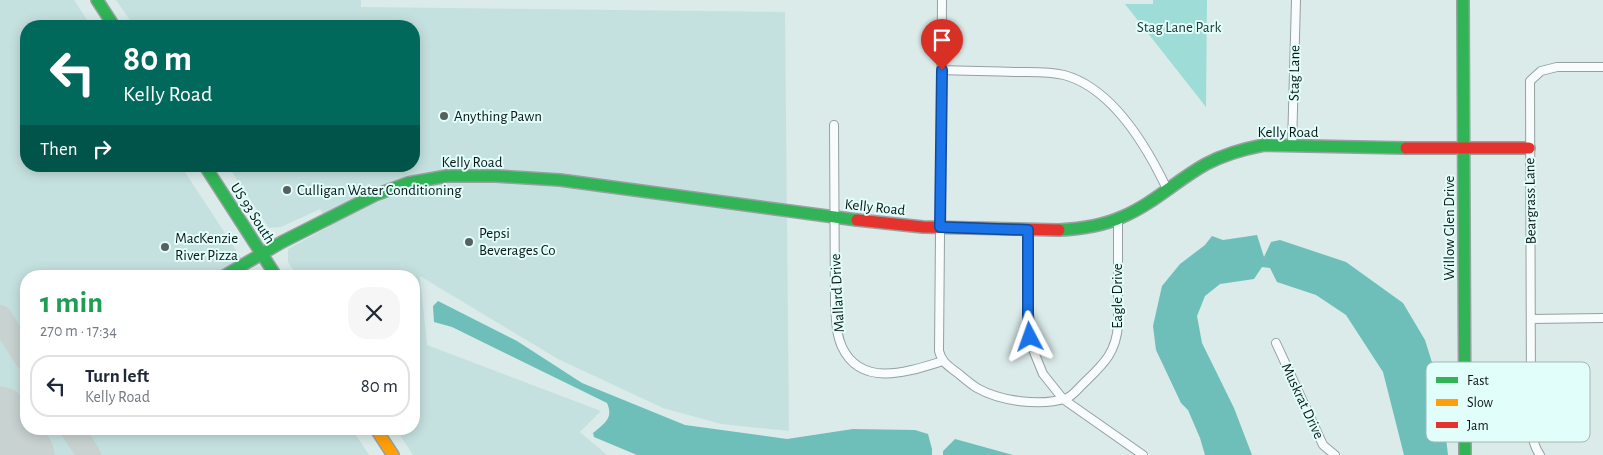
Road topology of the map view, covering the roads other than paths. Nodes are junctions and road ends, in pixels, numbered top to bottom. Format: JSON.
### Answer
{"nodes":[{"id":1,"x":97,"y":0,"type":"edge"},
{"id":2,"x":942,"y":0,"type":"edge"},
{"id":3,"x":1296,"y":0,"type":"edge"},
{"id":4,"x":1463,"y":0,"type":"edge"},
{"id":5,"x":110,"y":20,"type":"edge"},
{"id":6,"x":1603,"y":67,"type":"edge"},
{"id":7,"x":942,"y":70,"type":"junction"},
{"id":8,"x":834,"y":125,"type":"dead end"},
{"id":9,"x":1292,"y":146,"type":"junction"},
{"id":10,"x":1529,"y":148,"type":"junction"},
{"id":11,"x":1464,"y":150,"type":"junction"},
{"id":12,"x":209,"y":172,"type":"edge"},
{"id":13,"x":1167,"y":189,"type":"junction"},
{"id":14,"x":835,"y":218,"type":"junction"},
{"id":15,"x":1118,"y":219,"type":"junction"},
{"id":16,"x":940,"y":227,"type":"junction"},
{"id":17,"x":1028,"y":230,"type":"junction"},
{"id":18,"x":260,"y":252,"type":"junction"},
{"id":19,"x":233,"y":270,"type":"edge"},
{"id":20,"x":272,"y":270,"type":"edge"},
{"id":21,"x":1603,"y":318,"type":"edge"},
{"id":22,"x":1531,"y":319,"type":"junction"},
{"id":23,"x":1276,"y":342,"type":"dead end"},
{"id":24,"x":943,"y":362,"type":"junction"},
{"id":25,"x":1464,"y":362,"type":"edge"},
{"id":26,"x":1531,"y":362,"type":"edge"},
{"id":27,"x":1063,"y":399,"type":"junction"},
{"id":28,"x":380,"y":435,"type":"edge"},
{"id":29,"x":1465,"y":442,"type":"edge"},
{"id":30,"x":1534,"y":442,"type":"edge"},
{"id":31,"x":393,"y":455,"type":"edge"},
{"id":32,"x":1143,"y":455,"type":"edge"},
{"id":33,"x":1334,"y":455,"type":"edge"},
{"id":34,"x":1465,"y":455,"type":"edge"},
{"id":35,"x":1540,"y":455,"type":"edge"}],
"edges":[{"from":1,"to":5,"type":"street"},
{"from":2,"to":7,"type":"street"},
{"from":3,"to":9,"type":"street","name":"Stag Lane"},
{"from":4,"to":11,"type":"street","name":"Willow Glen Drive"},
{"from":6,"to":10,"type":"street","name":"Beargrass Lane"},
{"from":7,"to":13,"type":"street"},
{"from":7,"to":16,"type":"street"},
{"from":8,"to":14,"type":"street","name":"Mallard Drive"},
{"from":9,"to":11,"type":"street","name":"Kelly Road"},
{"from":9,"to":13,"type":"street","name":"Kelly Road"},
{"from":10,"to":11,"type":"street","name":"Kelly Road"},
{"from":10,"to":22,"type":"street","name":"Beargrass Lane"},
{"from":11,"to":25,"type":"street","name":"Willow Glen Drive"},
{"from":12,"to":18,"type":"street","name":"US 93 South"},
{"from":13,"to":15,"type":"street","name":"Kelly Road"},
{"from":14,"to":16,"type":"street","name":"Kelly Road"},
{"from":14,"to":18,"type":"street","name":"Kelly Road"},
{"from":14,"to":24,"type":"street","name":"Mallard Drive"},
{"from":15,"to":17,"type":"street","name":"Kelly Road"},
{"from":15,"to":27,"type":"street","name":"Eagle Drive"},
{"from":16,"to":17,"type":"street","name":"Kelly Road"},
{"from":16,"to":24,"type":"street"},
{"from":17,"to":27,"type":"street"},
{"from":18,"to":19,"type":"street","name":"Kelly Road"},
{"from":18,"to":20,"type":"street","name":"US 93 South"},
{"from":21,"to":22,"type":"street"},
{"from":22,"to":26,"type":"street","name":"Beargrass Lane"},
{"from":23,"to":33,"type":"street","name":"Muskrat Drive"},
{"from":24,"to":27,"type":"street","name":"Eagle Drive"},
{"from":27,"to":32,"type":"street"},
{"from":28,"to":31,"type":"street"},
{"from":29,"to":34,"type":"street","name":"Willow Glen Drive"},
{"from":30,"to":35,"type":"street","name":"Beargrass Lane"}]}
